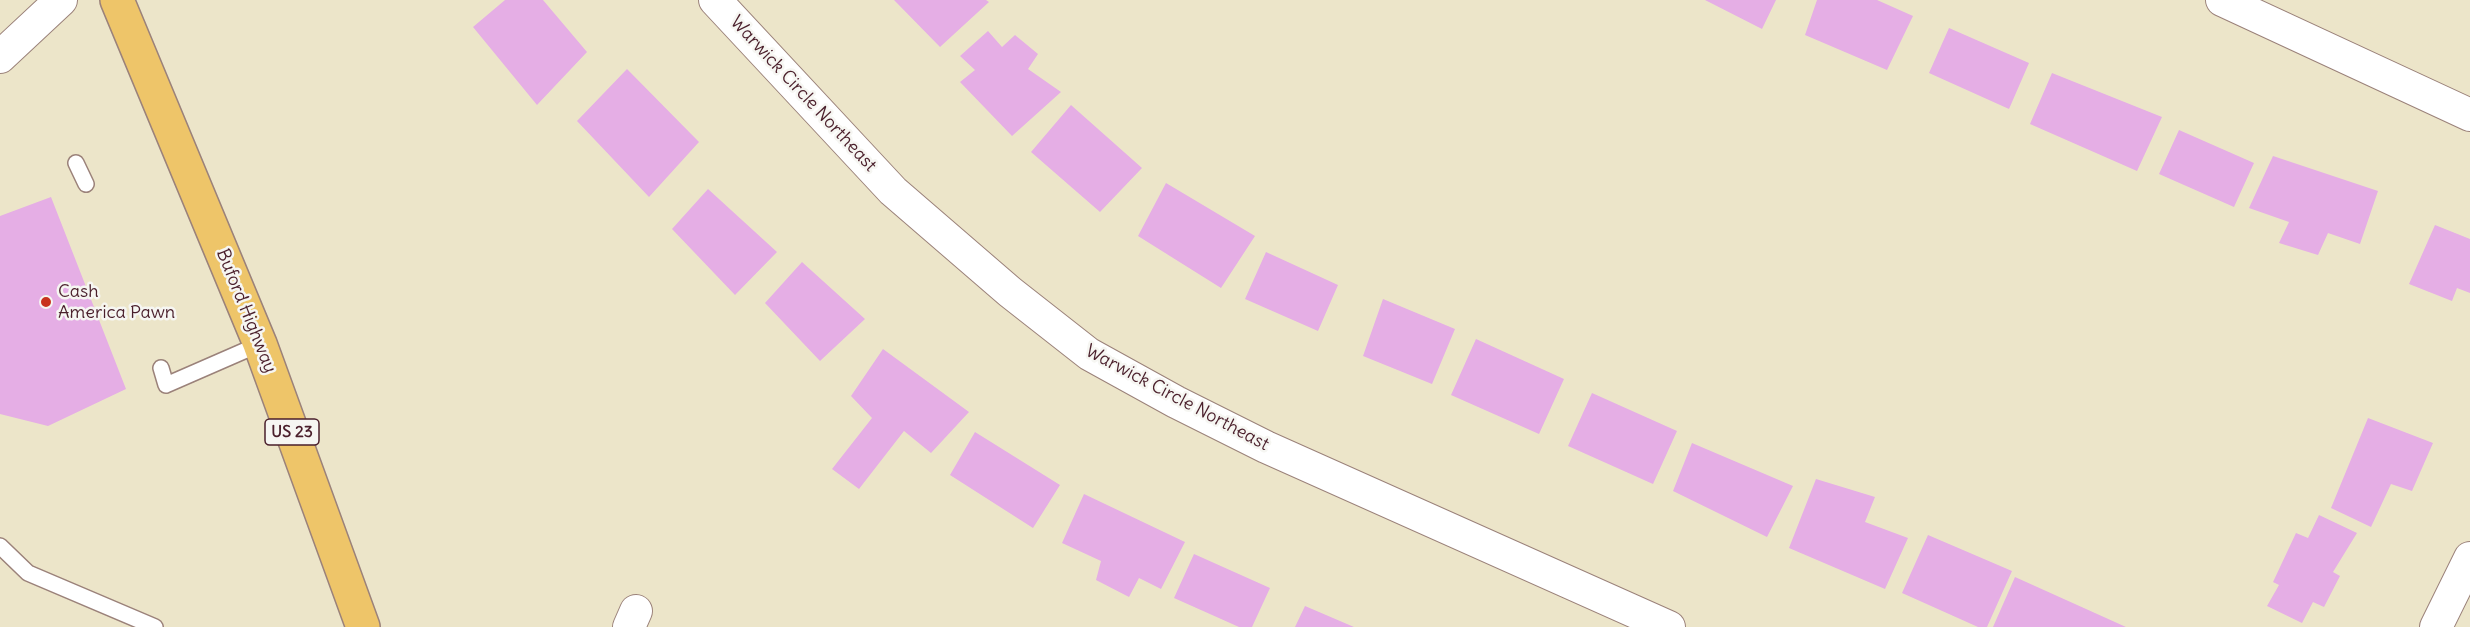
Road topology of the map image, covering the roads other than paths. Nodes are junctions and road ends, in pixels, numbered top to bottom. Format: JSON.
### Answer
{"nodes":[{"id":1,"x":61,"y":0,"type":"edge"},
{"id":2,"x":117,"y":0,"type":"edge"},
{"id":3,"x":715,"y":0,"type":"edge"},
{"id":4,"x":2222,"y":0,"type":"edge"},
{"id":5,"x":0,"y":57,"type":"edge"},
{"id":6,"x":2470,"y":116,"type":"edge"},
{"id":7,"x":76,"y":163,"type":"dead end"},
{"id":8,"x":86,"y":184,"type":"dead end"},
{"id":9,"x":260,"y":344,"type":"junction"},
{"id":10,"x":161,"y":368,"type":"dead end"},
{"id":11,"x":0,"y":546,"type":"edge"},
{"id":12,"x":2470,"y":558,"type":"edge"},
{"id":13,"x":361,"y":626,"type":"edge"},
{"id":14,"x":155,"y":627,"type":"edge"},
{"id":15,"x":1669,"y":627,"type":"edge"},
{"id":16,"x":2436,"y":627,"type":"edge"}],
"edges":[{"from":1,"to":5,"type":"street"},
{"from":2,"to":9,"type":"main road","name":"Buford Highway","number":"US 23"},
{"from":3,"to":15,"type":"street","name":"Warwick Circle Northeast"},
{"from":4,"to":6,"type":"street"},
{"from":7,"to":8,"type":"lane"},
{"from":9,"to":10,"type":"lane"},
{"from":9,"to":13,"type":"main road","name":"Buford Highway","number":"US 23"},
{"from":11,"to":14,"type":"lane"},
{"from":12,"to":16,"type":"street"}]}
